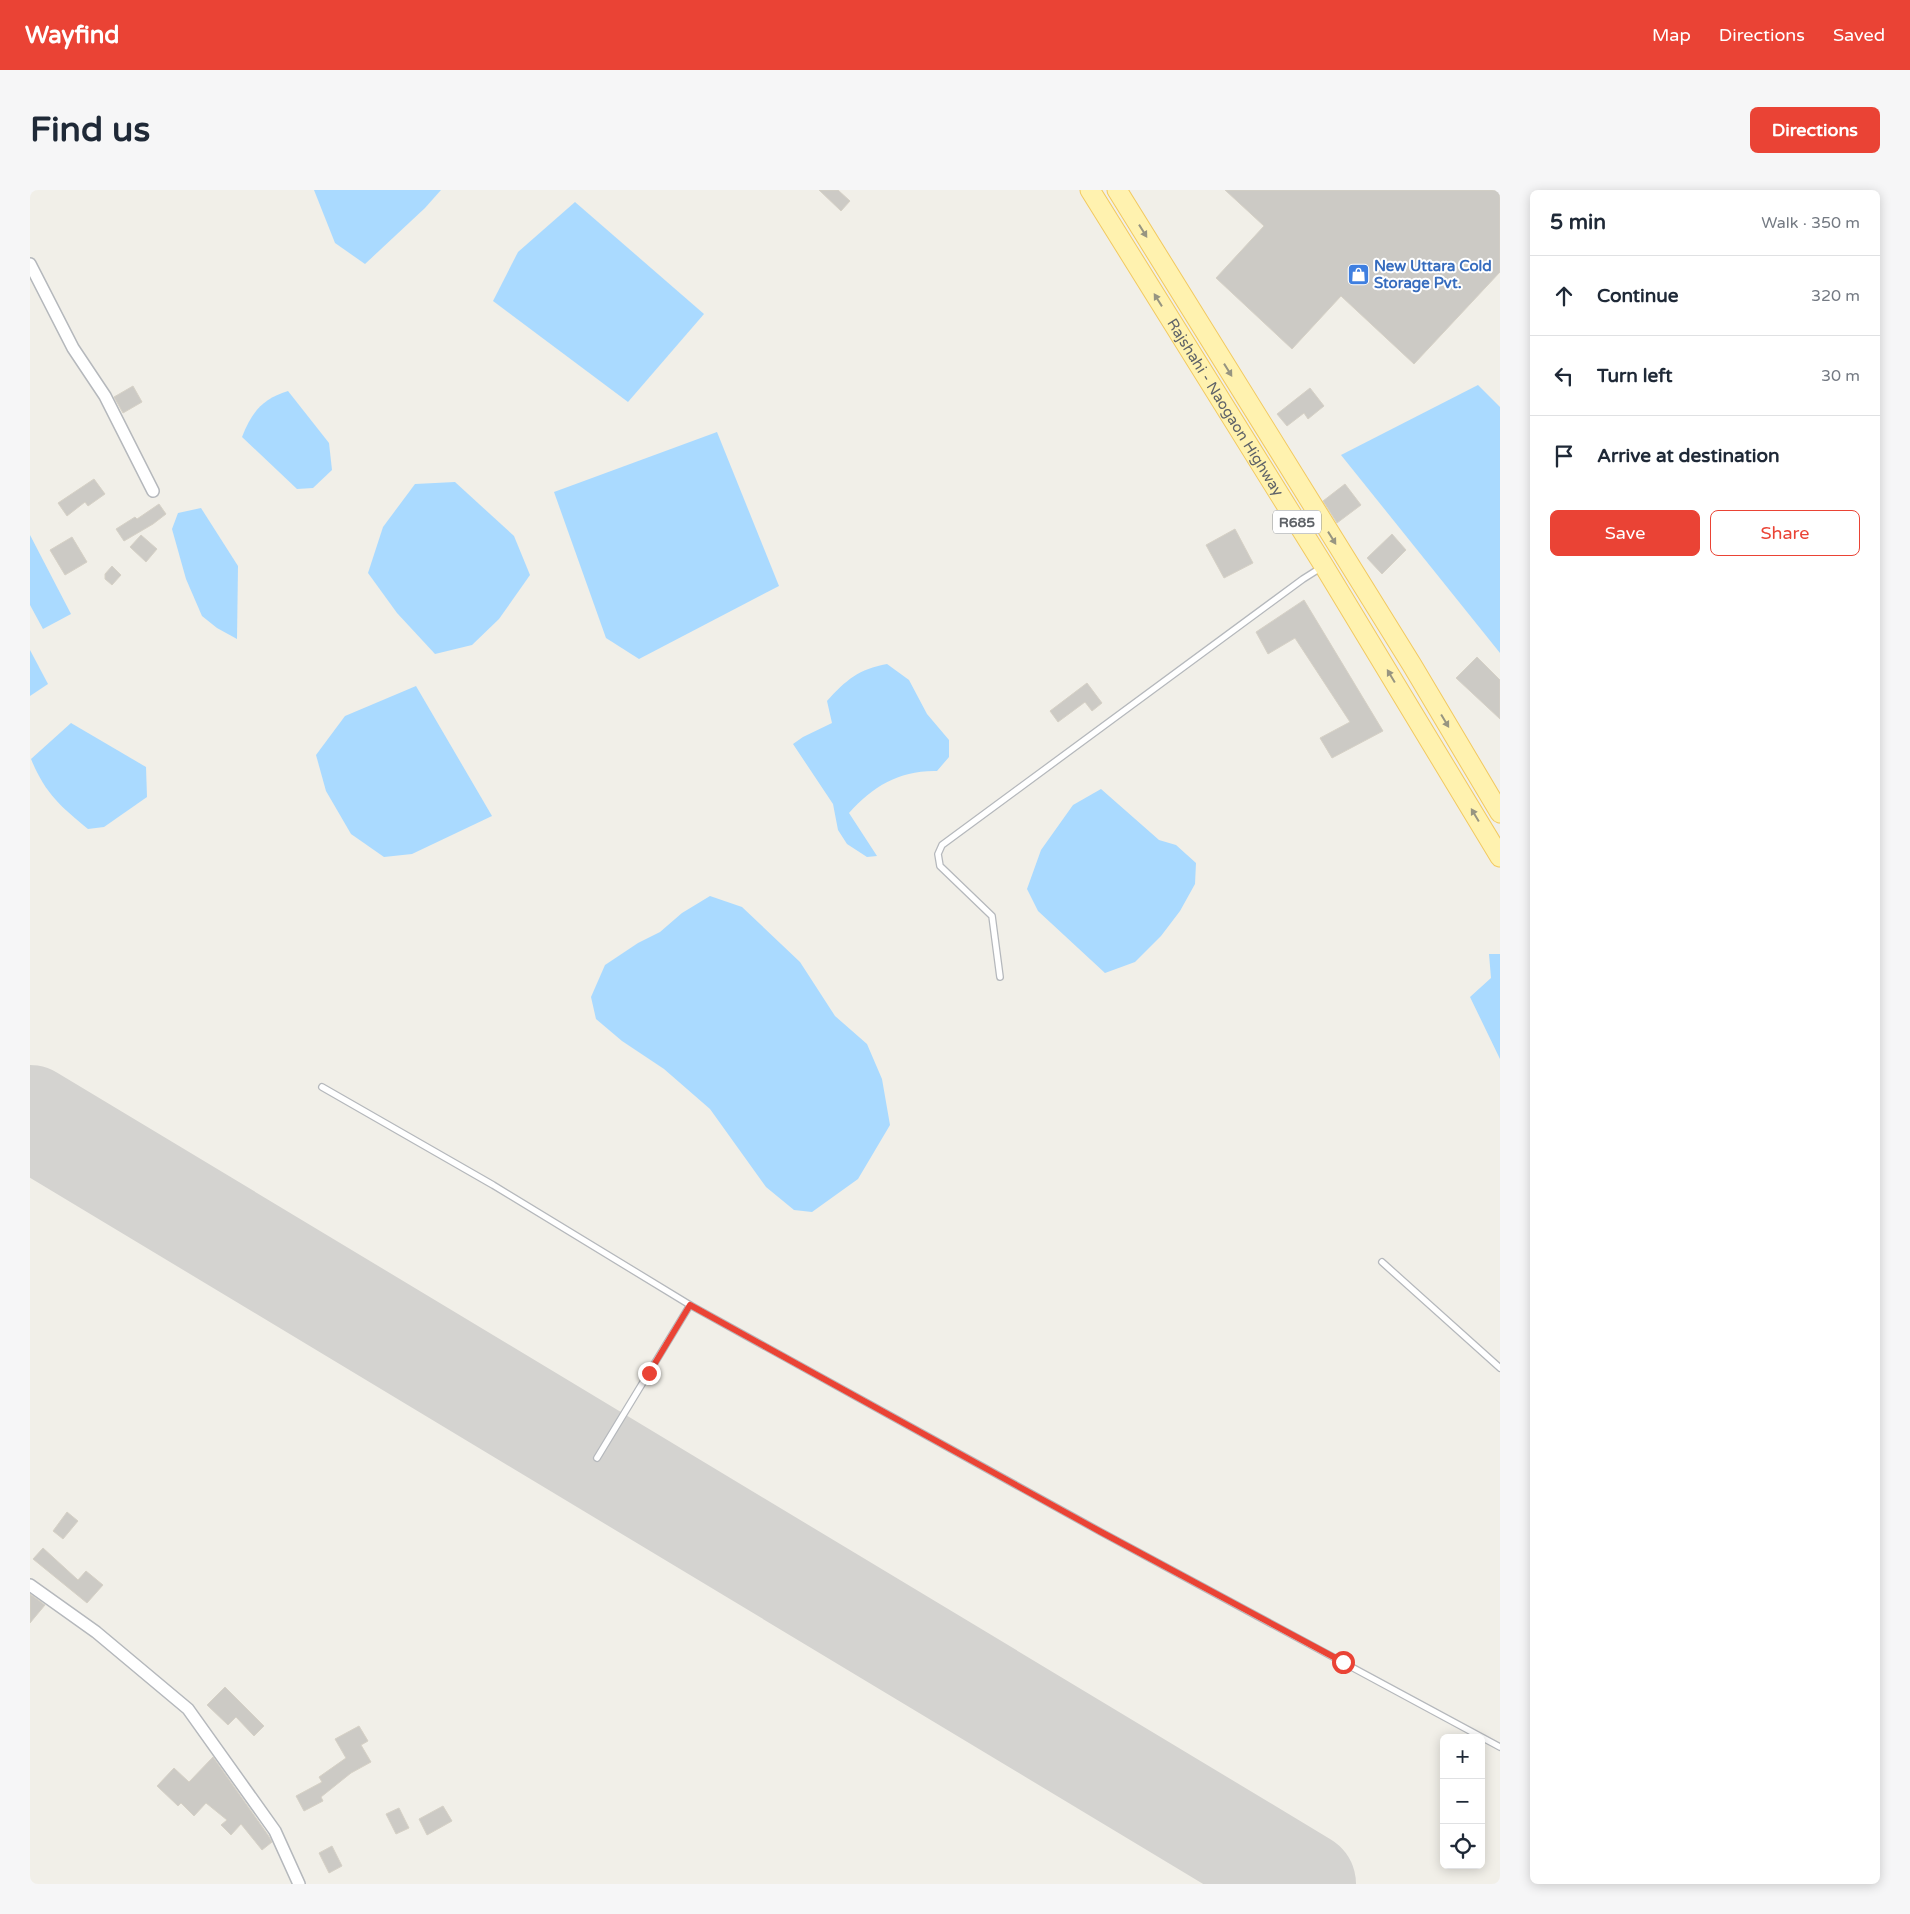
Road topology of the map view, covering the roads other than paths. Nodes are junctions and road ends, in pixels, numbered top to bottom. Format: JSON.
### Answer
{"nodes":[{"id":1,"x":1090,"y":190,"type":"edge"},
{"id":2,"x":1117,"y":190,"type":"edge"},
{"id":3,"x":30,"y":264,"type":"edge"},
{"id":4,"x":153,"y":491,"type":"dead end"},
{"id":5,"x":1324,"y":566,"type":"junction"},
{"id":6,"x":1500,"y":812,"type":"edge"},
{"id":7,"x":1500,"y":857,"type":"edge"},
{"id":8,"x":1000,"y":977,"type":"dead end"},
{"id":9,"x":322,"y":1087,"type":"dead end"},
{"id":10,"x":1382,"y":1262,"type":"dead end"},
{"id":11,"x":690,"y":1305,"type":"junction"},
{"id":12,"x":1500,"y":1368,"type":"edge"},
{"id":13,"x":597,"y":1458,"type":"dead end"},
{"id":14,"x":30,"y":1585,"type":"edge"},
{"id":15,"x":1500,"y":1747,"type":"edge"},
{"id":16,"x":299,"y":1884,"type":"edge"}],
"edges":[{"from":5,"to":1,"type":"main road","name":"Rajshahi - Naogaon Highway","number":"R685","one_way":true},
{"from":2,"to":6,"type":"main road","name":"Rajshahi - Naogaon Highway","number":"R685","one_way":true},
{"from":3,"to":4,"type":"street"},
{"from":7,"to":5,"type":"main road","name":"Rajshahi - Naogaon Highway","number":"R685","one_way":true},
{"from":5,"to":8,"type":"lane"},
{"from":9,"to":11,"type":"lane"},
{"from":10,"to":12,"type":"lane"},
{"from":11,"to":13,"type":"lane"},
{"from":11,"to":15,"type":"lane"},
{"from":14,"to":16,"type":"street"}]}
